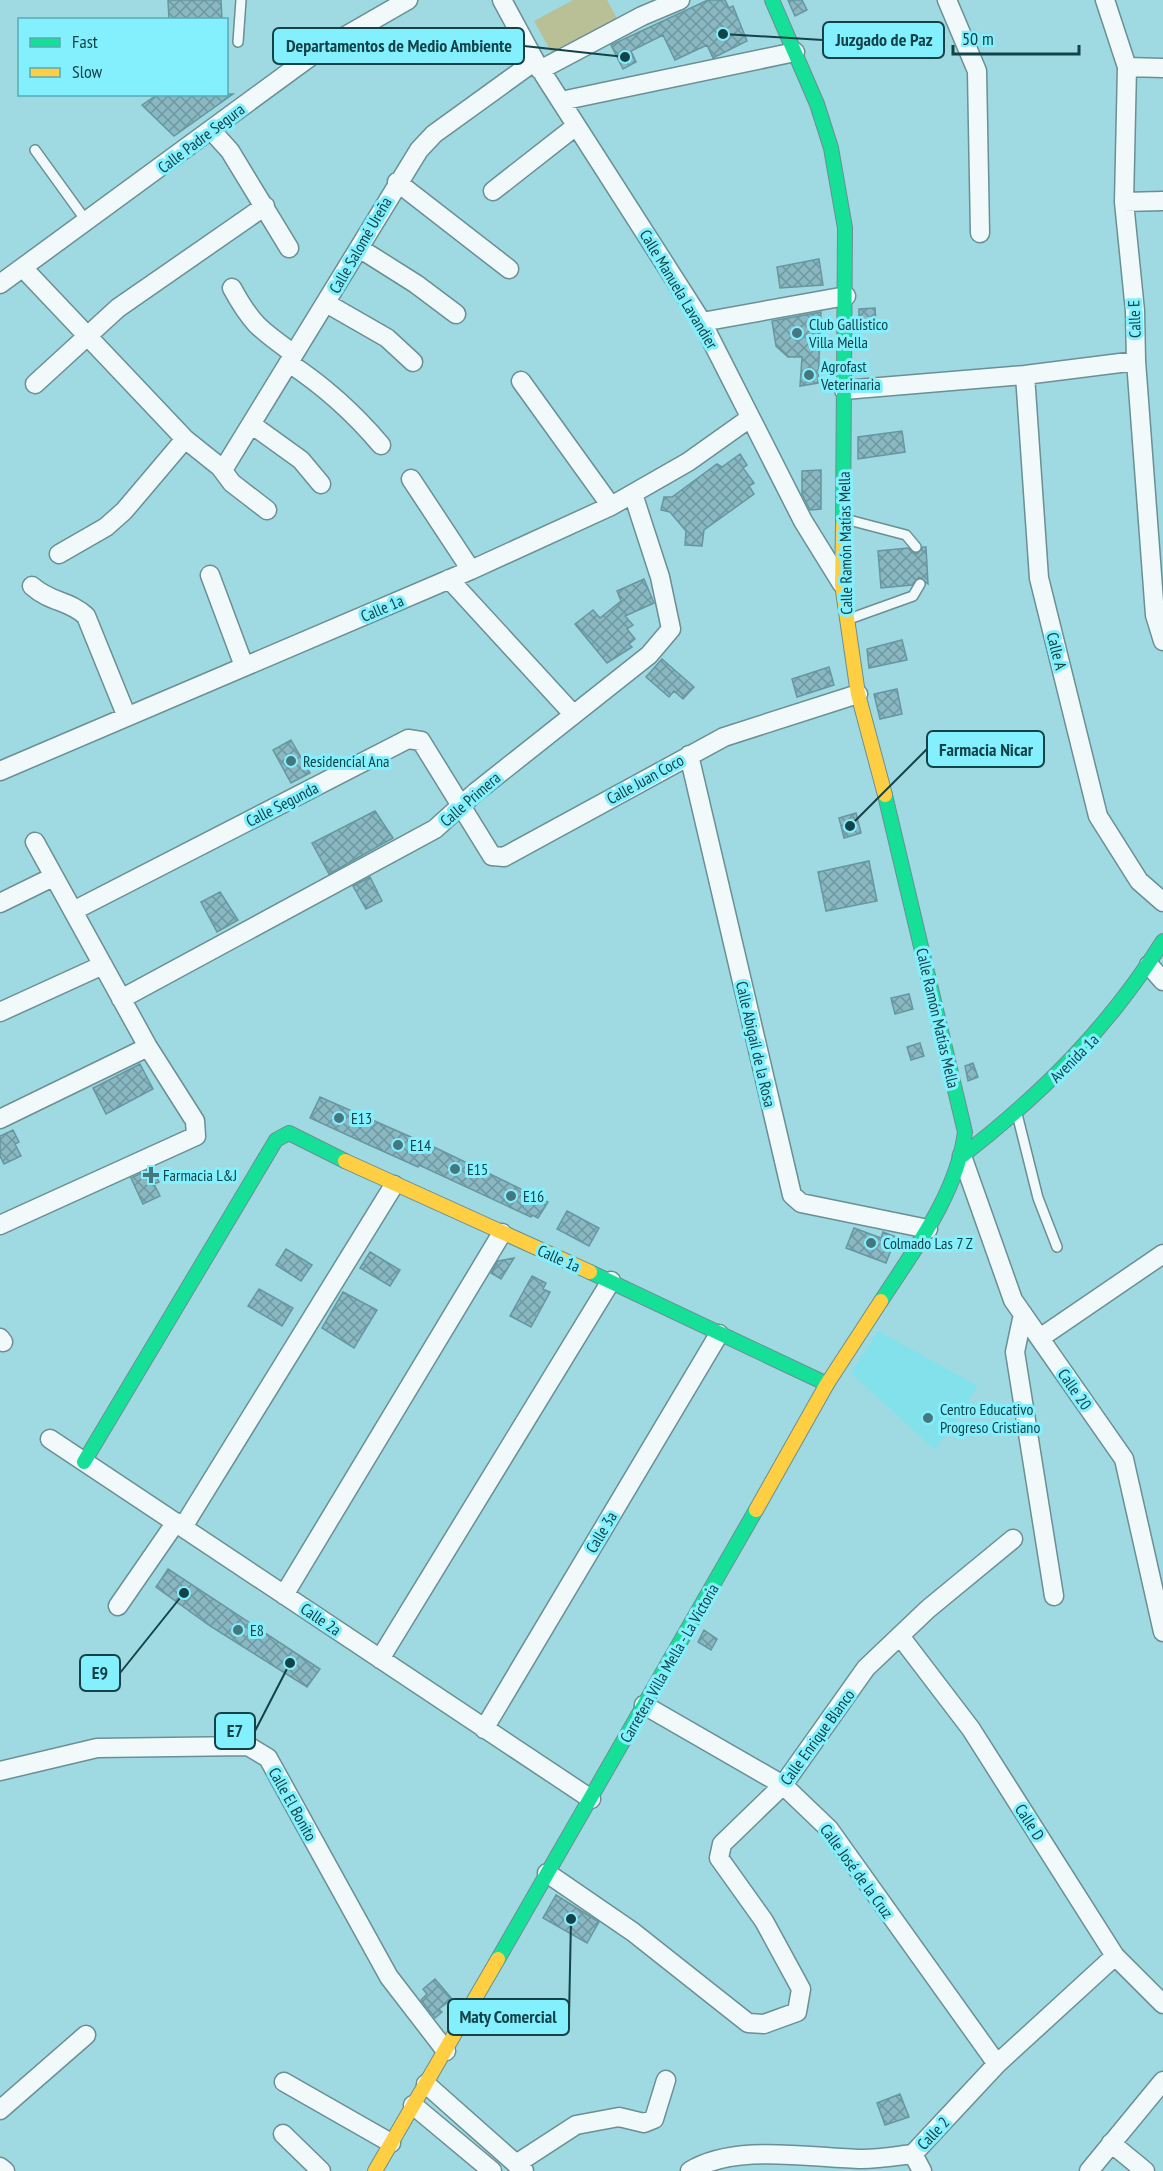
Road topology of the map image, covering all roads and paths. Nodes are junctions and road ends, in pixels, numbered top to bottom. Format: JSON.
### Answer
{"nodes":[{"id":1,"x":241,"y":0,"type":"edge"},
{"id":2,"x":408,"y":0,"type":"edge"},
{"id":3,"x":502,"y":0,"type":"edge"},
{"id":4,"x":680,"y":0,"type":"edge"},
{"id":5,"x":772,"y":0,"type":"edge"},
{"id":6,"x":947,"y":0,"type":"edge"},
{"id":7,"x":1105,"y":0,"type":"edge"},
{"id":8,"x":638,"y":8,"type":"edge"},
{"id":9,"x":238,"y":42,"type":"dead end"},
{"id":10,"x":795,"y":52,"type":"junction"},
{"id":11,"x":537,"y":65,"type":"junction"},
{"id":12,"x":1127,"y":67,"type":"junction"},
{"id":13,"x":1163,"y":68,"type":"edge"},
{"id":14,"x":561,"y":101,"type":"junction"},
{"id":15,"x":576,"y":126,"type":"junction"},
{"id":16,"x":212,"y":130,"type":"junction"},
{"id":17,"x":35,"y":150,"type":"dead end"},
{"id":18,"x":397,"y":182,"type":"junction"},
{"id":19,"x":493,"y":191,"type":"dead end"},
{"id":20,"x":1163,"y":201,"type":"edge"},
{"id":21,"x":1124,"y":202,"type":"junction"},
{"id":22,"x":265,"y":206,"type":"junction"},
{"id":23,"x":87,"y":222,"type":"junction"},
{"id":24,"x":980,"y":234,"type":"dead end"},
{"id":25,"x":289,"y":248,"type":"dead end"},
{"id":26,"x":359,"y":248,"type":"junction"},
{"id":27,"x":24,"y":269,"type":"junction"},
{"id":28,"x":509,"y":269,"type":"dead end"},
{"id":29,"x":0,"y":284,"type":"edge"},
{"id":30,"x":232,"y":288,"type":"dead end"},
{"id":31,"x":846,"y":296,"type":"junction"},
{"id":32,"x":326,"y":303,"type":"junction"},
{"id":33,"x":456,"y":314,"type":"dead end"},
{"id":34,"x":702,"y":322,"type":"junction"},
{"id":35,"x":86,"y":335,"type":"junction"},
{"id":36,"x":292,"y":359,"type":"junction"},
{"id":37,"x":1136,"y":361,"type":"junction"},
{"id":38,"x":413,"y":362,"type":"dead end"},
{"id":39,"x":1025,"y":375,"type":"junction"},
{"id":40,"x":521,"y":381,"type":"dead end"},
{"id":41,"x":35,"y":384,"type":"dead end"},
{"id":42,"x":844,"y":390,"type":"junction"},
{"id":43,"x":750,"y":418,"type":"junction"},
{"id":44,"x":251,"y":424,"type":"junction"},
{"id":45,"x":185,"y":439,"type":"junction"},
{"id":46,"x":381,"y":445,"type":"dead end"},
{"id":47,"x":223,"y":466,"type":"junction"},
{"id":48,"x":1154,"y":476,"type":"edge"},
{"id":49,"x":411,"y":479,"type":"dead end"},
{"id":50,"x":321,"y":484,"type":"dead end"},
{"id":51,"x":633,"y":494,"type":"junction"},
{"id":52,"x":611,"y":506,"type":"junction"},
{"id":53,"x":267,"y":510,"type":"dead end"},
{"id":54,"x":843,"y":518,"type":"junction"},
{"id":55,"x":916,"y":548,"type":"dead end"},
{"id":56,"x":59,"y":554,"type":"dead end"},
{"id":57,"x":471,"y":570,"type":"junction"},
{"id":58,"x":210,"y":575,"type":"dead end"},
{"id":59,"x":449,"y":579,"type":"junction"},
{"id":60,"x":842,"y":584,"type":"junction"},
{"id":61,"x":920,"y":584,"type":"dead end"},
{"id":62,"x":32,"y":586,"type":"dead end"},
{"id":63,"x":846,"y":620,"type":"junction"},
{"id":64,"x":1163,"y":640,"type":"edge"},
{"id":65,"x":244,"y":666,"type":"junction"},
{"id":66,"x":858,"y":694,"type":"junction"},
{"id":67,"x":573,"y":714,"type":"junction"},
{"id":68,"x":127,"y":717,"type":"junction"},
{"id":69,"x":689,"y":755,"type":"junction"},
{"id":70,"x":1,"y":767,"type":"edge"},
{"id":71,"x":460,"y":808,"type":"junction"},
{"id":72,"x":35,"y":842,"type":"dead end"},
{"id":73,"x":53,"y":877,"type":"junction"},
{"id":74,"x":1163,"y":902,"type":"edge"},
{"id":75,"x":0,"y":903,"type":"edge"},
{"id":76,"x":75,"y":910,"type":"junction"},
{"id":77,"x":1163,"y":941,"type":"edge"},
{"id":78,"x":103,"y":964,"type":"junction"},
{"id":79,"x":1149,"y":965,"type":"junction"},
{"id":80,"x":1163,"y":981,"type":"edge"},
{"id":81,"x":121,"y":999,"type":"junction"},
{"id":82,"x":0,"y":1012,"type":"edge"},
{"id":83,"x":148,"y":1047,"type":"junction"},
{"id":84,"x":1017,"y":1114,"type":"junction"},
{"id":85,"x":0,"y":1119,"type":"edge"},
{"id":86,"x":962,"y":1156,"type":"junction"},
{"id":87,"x":394,"y":1185,"type":"junction"},
{"id":88,"x":0,"y":1225,"type":"edge"},
{"id":89,"x":928,"y":1229,"type":"junction"},
{"id":90,"x":502,"y":1233,"type":"junction"},
{"id":91,"x":1057,"y":1247,"type":"dead end"},
{"id":92,"x":1163,"y":1254,"type":"edge"},
{"id":93,"x":611,"y":1281,"type":"junction"},
{"id":94,"x":1023,"y":1314,"type":"junction"},
{"id":95,"x":719,"y":1334,"type":"junction"},
{"id":96,"x":1040,"y":1338,"type":"junction"},
{"id":97,"x":827,"y":1384,"type":"junction"},
{"id":98,"x":50,"y":1439,"type":"dead end"},
{"id":99,"x":84,"y":1462,"type":"junction"},
{"id":100,"x":180,"y":1525,"type":"junction"},
{"id":101,"x":1013,"y":1539,"type":"dead end"},
{"id":102,"x":1156,"y":1563,"type":"edge"},
{"id":103,"x":284,"y":1594,"type":"junction"},
{"id":104,"x":1054,"y":1596,"type":"dead end"},
{"id":105,"x":118,"y":1606,"type":"dead end"},
{"id":106,"x":1163,"y":1632,"type":"edge"},
{"id":107,"x":900,"y":1636,"type":"junction"},
{"id":108,"x":380,"y":1659,"type":"junction"},
{"id":109,"x":644,"y":1705,"type":"junction"},
{"id":110,"x":484,"y":1729,"type":"junction"},
{"id":111,"x":0,"y":1771,"type":"edge"},
{"id":112,"x":783,"y":1785,"type":"junction"},
{"id":113,"x":591,"y":1799,"type":"junction"},
{"id":114,"x":547,"y":1873,"type":"junction"},
{"id":115,"x":1115,"y":1956,"type":"junction"},
{"id":116,"x":1163,"y":2004,"type":"edge"},
{"id":117,"x":86,"y":2035,"type":"dead end"},
{"id":118,"x":446,"y":2051,"type":"junction"},
{"id":119,"x":997,"y":2064,"type":"junction"},
{"id":120,"x":666,"y":2080,"type":"dead end"},
{"id":121,"x":1163,"y":2081,"type":"edge"},
{"id":122,"x":284,"y":2082,"type":"dead end"},
{"id":123,"x":426,"y":2084,"type":"junction"},
{"id":124,"x":413,"y":2105,"type":"junction"},
{"id":125,"x":0,"y":2110,"type":"edge"},
{"id":126,"x":283,"y":2134,"type":"dead end"},
{"id":127,"x":391,"y":2143,"type":"junction"},
{"id":128,"x":1112,"y":2143,"type":"junction"},
{"id":129,"x":913,"y":2154,"type":"junction"},
{"id":130,"x":0,"y":2167,"type":"edge"},
{"id":131,"x":520,"y":2167,"type":"edge"},
{"id":132,"x":5,"y":2171,"type":"edge"},
{"id":133,"x":321,"y":2171,"type":"edge"},
{"id":134,"x":375,"y":2171,"type":"edge"},
{"id":135,"x":492,"y":2171,"type":"edge"},
{"id":136,"x":690,"y":2171,"type":"edge"},
{"id":137,"x":922,"y":2171,"type":"edge"},
{"id":138,"x":1089,"y":2171,"type":"edge"},
{"id":139,"x":1145,"y":2171,"type":"edge"}],
"edges":[{"from":1,"to":9,"type":"lane"},
{"from":2,"to":16,"type":"street","name":"Calle Padre Segura"},
{"from":3,"to":11,"type":"street","name":"Calle Manuela Lavandier"},
{"from":4,"to":8,"type":"street","name":"Calle Salomé Ureña"},
{"from":5,"to":10,"type":"main road","name":"Calle Ramón Matías Mella"},
{"from":6,"to":24,"type":"street"},
{"from":7,"to":12,"type":"street","name":"Calle E"},
{"from":8,"to":11,"type":"street","name":"Calle Salomé Ureña"},
{"from":10,"to":14,"type":"street"},
{"from":10,"to":31,"type":"main road","name":"Calle Ramón Matías Mella"},
{"from":11,"to":14,"type":"street","name":"Calle Manuela Lavandier"},
{"from":11,"to":18,"type":"street","name":"Calle Salomé Ureña"},
{"from":12,"to":13,"type":"street"},
{"from":12,"to":21,"type":"street","name":"Calle E"},
{"from":14,"to":15,"type":"street","name":"Calle Manuela Lavandier"},
{"from":15,"to":19,"type":"street"},
{"from":15,"to":34,"type":"street","name":"Calle Manuela Lavandier"},
{"from":16,"to":22,"type":"street"},
{"from":16,"to":23,"type":"street","name":"Calle Padre Segura"},
{"from":17,"to":23,"type":"lane"},
{"from":18,"to":26,"type":"street","name":"Calle Salomé Ureña"},
{"from":18,"to":28,"type":"street"},
{"from":20,"to":21,"type":"street"},
{"from":21,"to":37,"type":"street","name":"Calle E"},
{"from":22,"to":25,"type":"street"},
{"from":22,"to":35,"type":"street"},
{"from":23,"to":27,"type":"street","name":"Calle Padre Segura"},
{"from":26,"to":32,"type":"street","name":"Calle Salomé Ureña"},
{"from":26,"to":33,"type":"street"},
{"from":27,"to":29,"type":"street","name":"Calle Padre Segura"},
{"from":27,"to":35,"type":"street"},
{"from":30,"to":36,"type":"street"},
{"from":31,"to":34,"type":"street"},
{"from":31,"to":42,"type":"main road","name":"Calle Ramón Matías Mella"},
{"from":32,"to":36,"type":"street","name":"Calle Salomé Ureña"},
{"from":32,"to":38,"type":"street"},
{"from":34,"to":43,"type":"street","name":"Calle Manuela Lavandier"},
{"from":35,"to":41,"type":"street"},
{"from":35,"to":45,"type":"street"},
{"from":36,"to":44,"type":"street","name":"Calle Salomé Ureña"},
{"from":36,"to":46,"type":"street"},
{"from":37,"to":39,"type":"street"},
{"from":37,"to":48,"type":"street","name":"Calle E"},
{"from":39,"to":42,"type":"street"},
{"from":39,"to":74,"type":"street","name":"Calle A"},
{"from":40,"to":52,"type":"street"},
{"from":42,"to":54,"type":"main road","name":"Calle Ramón Matías Mella"},
{"from":43,"to":51,"type":"street","name":"Calle 1a"},
{"from":43,"to":60,"type":"street","name":"Calle Manuela Lavandier"},
{"from":44,"to":47,"type":"street","name":"Calle Salomé Ureña"},
{"from":44,"to":50,"type":"street"},
{"from":45,"to":47,"type":"street"},
{"from":45,"to":56,"type":"street"},
{"from":47,"to":53,"type":"street"},
{"from":48,"to":64,"type":"street","name":"Calle E"},
{"from":49,"to":57,"type":"street"},
{"from":51,"to":52,"type":"street","name":"Calle 1a"},
{"from":51,"to":67,"type":"street","name":"Calle Primera"},
{"from":52,"to":57,"type":"street","name":"Calle 1a"},
{"from":54,"to":55,"type":"lane"},
{"from":54,"to":60,"type":"main road","name":"Calle Ramón Matías Mella"},
{"from":57,"to":59,"type":"street","name":"Calle 1a"},
{"from":58,"to":65,"type":"street"},
{"from":59,"to":65,"type":"street","name":"Calle 1a"},
{"from":59,"to":67,"type":"street"},
{"from":60,"to":63,"type":"main road","name":"Calle Ramón Matías Mella"},
{"from":61,"to":63,"type":"lane"},
{"from":62,"to":68,"type":"street"},
{"from":63,"to":66,"type":"main road","name":"Calle Ramón Matías Mella"},
{"from":65,"to":68,"type":"street","name":"Calle 1a"},
{"from":66,"to":69,"type":"street","name":"Calle Juan Coco"},
{"from":66,"to":86,"type":"main road","name":"Calle Ramón Matías Mella"},
{"from":67,"to":71,"type":"street","name":"Calle Primera"},
{"from":68,"to":70,"type":"street","name":"Calle 1a"},
{"from":69,"to":71,"type":"street","name":"Calle Juan Coco"},
{"from":69,"to":89,"type":"street","name":"Calle Abigail de la Rosa"},
{"from":71,"to":76,"type":"street","name":"Calle Segunda"},
{"from":71,"to":81,"type":"street","name":"Calle Primera"},
{"from":72,"to":73,"type":"street"},
{"from":73,"to":75,"type":"street"},
{"from":73,"to":76,"type":"street"},
{"from":76,"to":78,"type":"street"},
{"from":77,"to":79,"type":"main road","name":"Avenida 1a"},
{"from":78,"to":81,"type":"street"},
{"from":78,"to":82,"type":"street"},
{"from":79,"to":80,"type":"street"},
{"from":79,"to":84,"type":"main road","name":"Avenida 1a"},
{"from":81,"to":83,"type":"street"},
{"from":83,"to":85,"type":"street"},
{"from":83,"to":88,"type":"street"},
{"from":84,"to":86,"type":"main road","name":"Avenida 1a"},
{"from":84,"to":91,"type":"lane"},
{"from":86,"to":89,"type":"main road","name":"Carretera Villa Mella - La Victoria"},
{"from":86,"to":94,"type":"street","name":"Calle 20"},
{"from":87,"to":90,"type":"main road","name":"Calle 1a"},
{"from":87,"to":99,"type":"main road","name":"Calle 1a"},
{"from":87,"to":100,"type":"street"},
{"from":89,"to":97,"type":"main road","name":"Carretera Villa Mella - La Victoria"},
{"from":90,"to":93,"type":"main road","name":"Calle 1a"},
{"from":90,"to":103,"type":"street"},
{"from":92,"to":96,"type":"street"},
{"from":93,"to":95,"type":"main road","name":"Calle 1a"},
{"from":93,"to":108,"type":"street"},
{"from":94,"to":96,"type":"street","name":"Calle 20"},
{"from":94,"to":104,"type":"street"},
{"from":95,"to":97,"type":"main road","name":"Calle 1a"},
{"from":95,"to":110,"type":"street","name":"Calle 3a"},
{"from":96,"to":102,"type":"street","name":"Calle 20"},
{"from":97,"to":109,"type":"main road","name":"Carretera Villa Mella - La Victoria"},
{"from":98,"to":99,"type":"street","name":"Calle 2a"},
{"from":99,"to":100,"type":"street","name":"Calle 2a"},
{"from":100,"to":103,"type":"street","name":"Calle 2a"},
{"from":100,"to":105,"type":"street"},
{"from":101,"to":107,"type":"street","name":"Calle Enrique Blanco"},
{"from":102,"to":106,"type":"street","name":"Calle 20"},
{"from":103,"to":108,"type":"street","name":"Calle 2a"},
{"from":107,"to":112,"type":"street","name":"Calle Enrique Blanco"},
{"from":107,"to":115,"type":"street","name":"Calle D"},
{"from":108,"to":110,"type":"street","name":"Calle 2a"},
{"from":109,"to":112,"type":"street","name":"Calle José de la Cruz"},
{"from":109,"to":113,"type":"main road","name":"Carretera Villa Mella - La Victoria"},
{"from":110,"to":113,"type":"street","name":"Calle 2a"},
{"from":111,"to":118,"type":"street","name":"Calle El Bonito"},
{"from":112,"to":114,"type":"street","name":"Calle Enrique Blanco"},
{"from":112,"to":119,"type":"street","name":"Calle José de la Cruz"},
{"from":113,"to":114,"type":"main road","name":"Carretera Villa Mella - La Victoria"},
{"from":114,"to":118,"type":"main road","name":"Carretera Villa Mella - La Victoria"},
{"from":115,"to":116,"type":"street","name":"Calle D"},
{"from":115,"to":119,"type":"street","name":"Calle 2"},
{"from":117,"to":125,"type":"street"},
{"from":118,"to":123,"type":"main road","name":"Carretera Villa Mella - La Victoria"},
{"from":119,"to":129,"type":"street","name":"Calle 2"},
{"from":120,"to":131,"type":"street"},
{"from":121,"to":128,"type":"street"},
{"from":122,"to":127,"type":"street"},
{"from":123,"to":124,"type":"main road","name":"Carretera Villa Mella - La Victoria"},
{"from":123,"to":131,"type":"street"},
{"from":124,"to":127,"type":"main road","name":"Carretera Villa Mella - La Victoria"},
{"from":124,"to":135,"type":"street"},
{"from":126,"to":133,"type":"street"},
{"from":127,"to":134,"type":"main road","name":"Carretera Villa Mella - La Victoria"},
{"from":128,"to":138,"type":"street"},
{"from":128,"to":139,"type":"street"},
{"from":129,"to":136,"type":"street","name":"Calle 2"},
{"from":129,"to":137,"type":"street"},
{"from":130,"to":132,"type":"street"}]}
